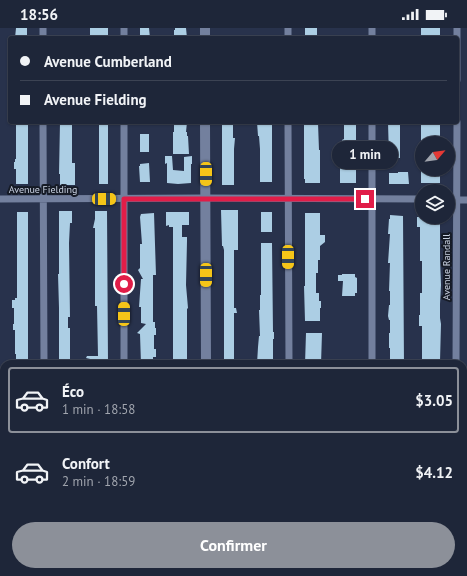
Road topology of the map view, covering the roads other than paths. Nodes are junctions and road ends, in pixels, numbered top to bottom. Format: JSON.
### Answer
{"nodes":[{"id":1,"x":43,"y":124,"type":"edge"},
{"id":2,"x":124,"y":124,"type":"edge"},
{"id":3,"x":205,"y":124,"type":"edge"},
{"id":4,"x":288,"y":124,"type":"edge"},
{"id":5,"x":372,"y":124,"type":"edge"},
{"id":6,"x":457,"y":124,"type":"edge"},
{"id":7,"x":206,"y":198,"type":"junction"},
{"id":8,"x":288,"y":198,"type":"junction"},
{"id":9,"x":0,"y":199,"type":"edge"},
{"id":10,"x":43,"y":199,"type":"junction"},
{"id":11,"x":124,"y":199,"type":"junction"},
{"id":12,"x":372,"y":199,"type":"junction"},
{"id":13,"x":415,"y":200,"type":"edge"},
{"id":14,"x":457,"y":200,"type":"junction"},
{"id":15,"x":467,"y":200,"type":"edge"},
{"id":16,"x":44,"y":360,"type":"edge"},
{"id":17,"x":124,"y":360,"type":"edge"},
{"id":18,"x":206,"y":360,"type":"edge"},
{"id":19,"x":289,"y":360,"type":"edge"},
{"id":20,"x":372,"y":360,"type":"edge"},
{"id":21,"x":456,"y":360,"type":"edge"}],
"edges":[{"from":1,"to":10,"type":"street"},
{"from":2,"to":11,"type":"street"},
{"from":3,"to":7,"type":"main road"},
{"from":4,"to":8,"type":"street"},
{"from":5,"to":12,"type":"street"},
{"from":6,"to":14,"type":"street","name":"Avenue Randall"},
{"from":7,"to":8,"type":"street","name":"Avenue Fielding"},
{"from":7,"to":11,"type":"street","name":"Avenue Fielding"},
{"from":7,"to":18,"type":"main road"},
{"from":8,"to":12,"type":"street","name":"Avenue Fielding"},
{"from":8,"to":19,"type":"street"},
{"from":9,"to":10,"type":"street","name":"Avenue Fielding"},
{"from":10,"to":11,"type":"street","name":"Avenue Fielding"},
{"from":10,"to":16,"type":"street"},
{"from":11,"to":17,"type":"street"},
{"from":12,"to":13,"type":"street","name":"Avenue Fielding"},
{"from":12,"to":20,"type":"street"},
{"from":14,"to":15,"type":"street"},
{"from":14,"to":21,"type":"street","name":"Avenue Randall"}]}
